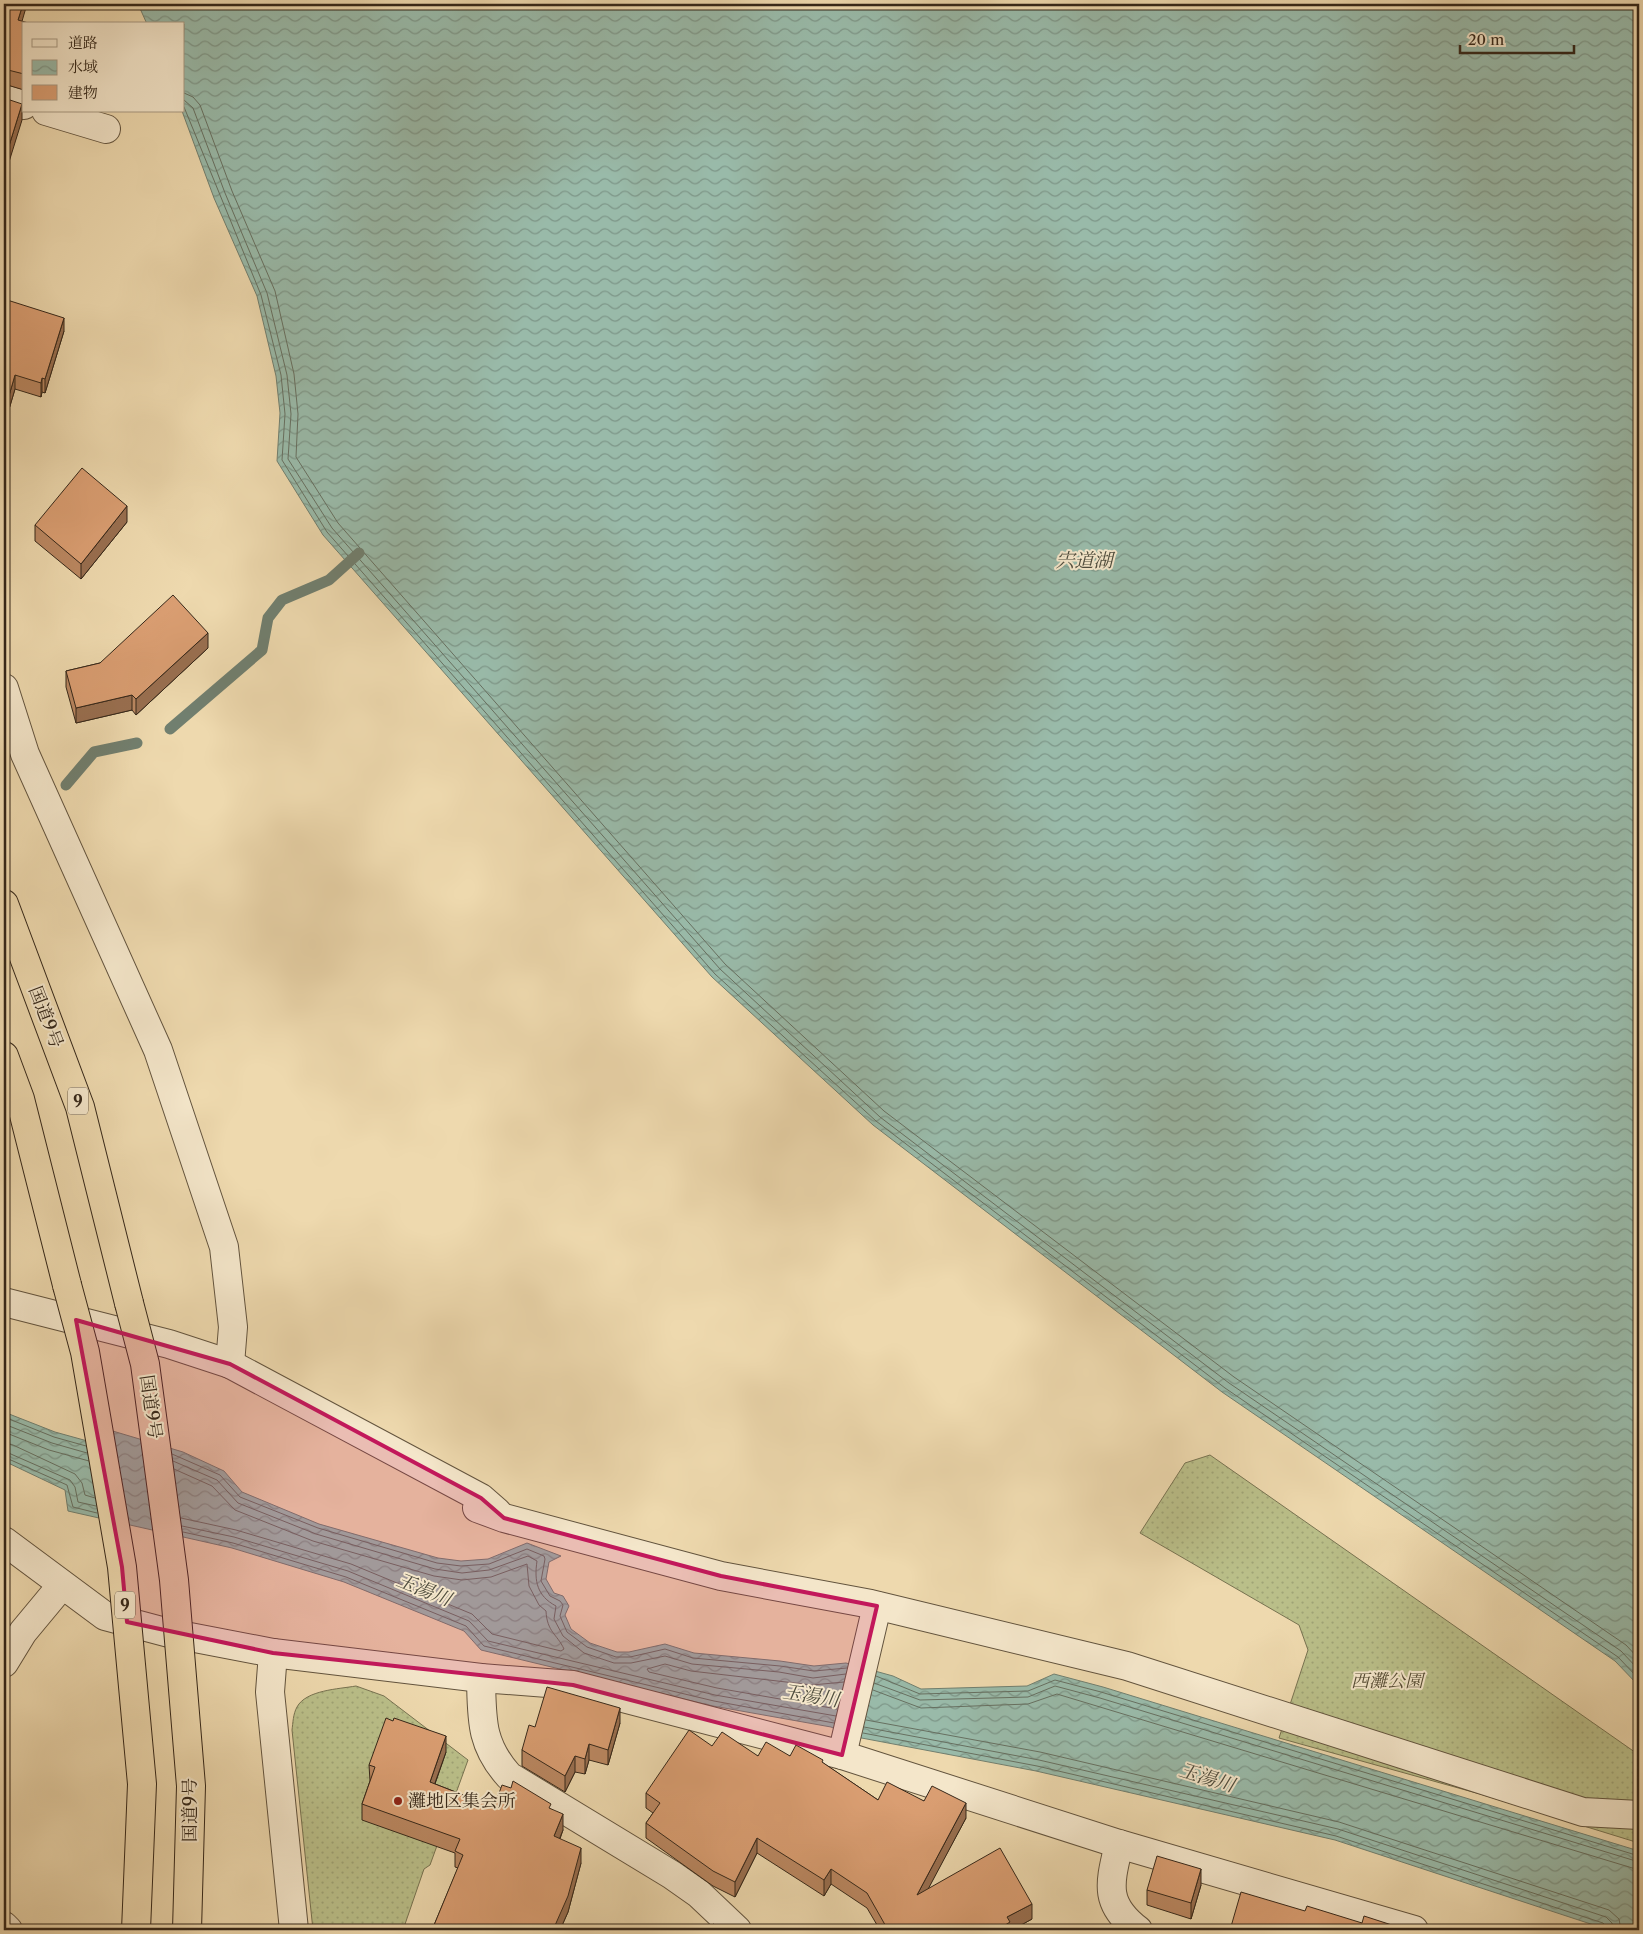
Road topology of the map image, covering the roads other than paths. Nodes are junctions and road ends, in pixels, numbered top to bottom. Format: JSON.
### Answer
{"nodes":[{"id":1,"x":4,"y":98,"type":"edge"},
{"id":2,"x":22,"y":103,"type":"edge"},
{"id":3,"x":49,"y":112,"type":"edge"},
{"id":4,"x":106,"y":129,"type":"dead end"},
{"id":5,"x":4,"y":688,"type":"edge"},
{"id":6,"x":4,"y":904,"type":"edge"},
{"id":7,"x":4,"y":1056,"type":"edge"},
{"id":8,"x":4,"y":1302,"type":"edge"},
{"id":9,"x":230,"y":1364,"type":"junction"},
{"id":10,"x":477,"y":1508,"type":"dead end"},
{"id":11,"x":504,"y":1518,"type":"junction"},
{"id":12,"x":4,"y":1541,"type":"edge"},
{"id":13,"x":62,"y":1585,"type":"junction"},
{"id":14,"x":876,"y":1610,"type":"junction"},
{"id":15,"x":272,"y":1654,"type":"junction"},
{"id":16,"x":4,"y":1664,"type":"edge"},
{"id":17,"x":481,"y":1678,"type":"junction"},
{"id":18,"x":844,"y":1746,"type":"junction"},
{"id":19,"x":1639,"y":1815,"type":"edge"},
{"id":20,"x":1119,"y":1844,"type":"junction"},
{"id":21,"x":4,"y":1926,"type":"edge"},
{"id":22,"x":8,"y":1930,"type":"edge"},
{"id":23,"x":136,"y":1930,"type":"edge"},
{"id":24,"x":187,"y":1930,"type":"edge"},
{"id":25,"x":294,"y":1930,"type":"edge"},
{"id":26,"x":737,"y":1930,"type":"edge"},
{"id":27,"x":1138,"y":1930,"type":"edge"},
{"id":28,"x":1414,"y":1930,"type":"edge"}],
"edges":[{"from":1,"to":2,"type":"street"},
{"from":3,"to":4,"type":"street"},
{"from":5,"to":9,"type":"street"},
{"from":6,"to":24,"type":"highway","name":"国道9号","number":"9","bridge":true},
{"from":7,"to":23,"type":"highway","number":"9","bridge":true},
{"from":8,"to":9,"type":"street"},
{"from":9,"to":11,"type":"street"},
{"from":10,"to":11,"type":"street"},
{"from":11,"to":14,"type":"street"},
{"from":12,"to":13,"type":"street"},
{"from":13,"to":15,"type":"street"},
{"from":13,"to":16,"type":"street"},
{"from":14,"to":18,"type":"street"},
{"from":14,"to":19,"type":"street"},
{"from":15,"to":17,"type":"street"},
{"from":15,"to":25,"type":"street"},
{"from":17,"to":18,"type":"street"},
{"from":17,"to":26,"type":"street"},
{"from":18,"to":20,"type":"street"},
{"from":20,"to":27,"type":"street"},
{"from":20,"to":28,"type":"street"},
{"from":21,"to":22,"type":"street"}]}
